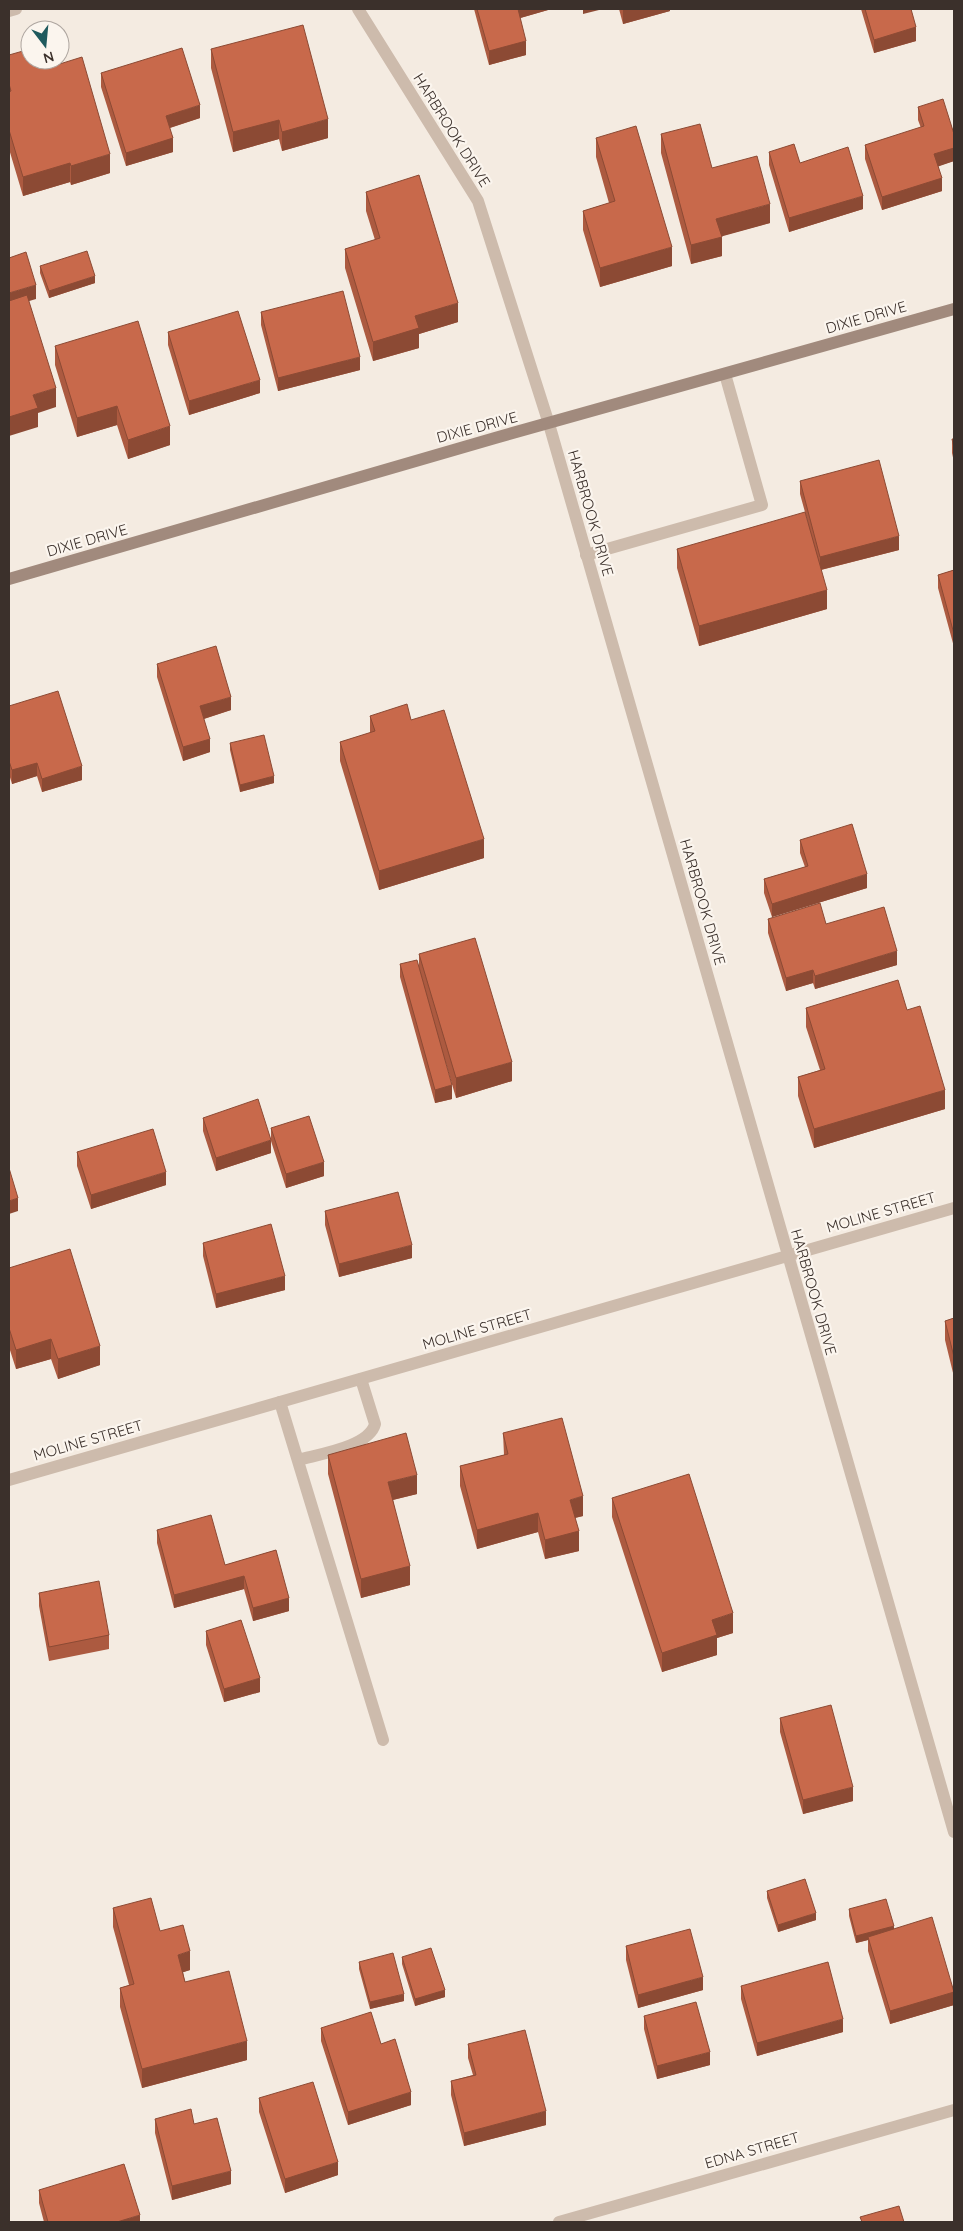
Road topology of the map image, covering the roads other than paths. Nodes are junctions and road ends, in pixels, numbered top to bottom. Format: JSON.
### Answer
{"nodes":[{"id":1,"x":16,"y":9,"type":"edge"},
{"id":2,"x":358,"y":9,"type":"edge"},
{"id":3,"x":9,"y":11,"type":"edge"},
{"id":4,"x":954,"y":309,"type":"edge"},
{"id":5,"x":725,"y":374,"type":"junction"},
{"id":6,"x":549,"y":424,"type":"junction"},
{"id":7,"x":586,"y":555,"type":"junction"},
{"id":8,"x":9,"y":579,"type":"edge"},
{"id":9,"x":954,"y":1208,"type":"edge"},
{"id":10,"x":787,"y":1257,"type":"junction"},
{"id":11,"x":361,"y":1379,"type":"junction"},
{"id":12,"x":280,"y":1402,"type":"junction"},
{"id":13,"x":298,"y":1460,"type":"junction"},
{"id":14,"x":9,"y":1480,"type":"edge"},
{"id":15,"x":383,"y":1740,"type":"dead end"},
{"id":16,"x":954,"y":1832,"type":"edge"},
{"id":17,"x":954,"y":2110,"type":"edge"},
{"id":18,"x":559,"y":2222,"type":"edge"}],
"edges":[{"from":1,"to":3,"type":"street"},
{"from":2,"to":6,"type":"street","name":"HARBROOK DRIVE"},
{"from":4,"to":5,"type":"street","name":"DIXIE DRIVE"},
{"from":5,"to":6,"type":"street","name":"DIXIE DRIVE"},
{"from":5,"to":7,"type":"street"},
{"from":6,"to":7,"type":"street","name":"HARBROOK DRIVE"},
{"from":6,"to":8,"type":"street","name":"DIXIE DRIVE"},
{"from":7,"to":10,"type":"street","name":"HARBROOK DRIVE"},
{"from":9,"to":10,"type":"street","name":"MOLINE STREET"},
{"from":10,"to":11,"type":"street","name":"MOLINE STREET"},
{"from":10,"to":16,"type":"street","name":"HARBROOK DRIVE"},
{"from":11,"to":12,"type":"street","name":"MOLINE STREET"},
{"from":11,"to":13,"type":"street"},
{"from":12,"to":13,"type":"street"},
{"from":12,"to":14,"type":"street","name":"MOLINE STREET"},
{"from":13,"to":15,"type":"street"},
{"from":17,"to":18,"type":"street","name":"EDNA STREET"}]}
